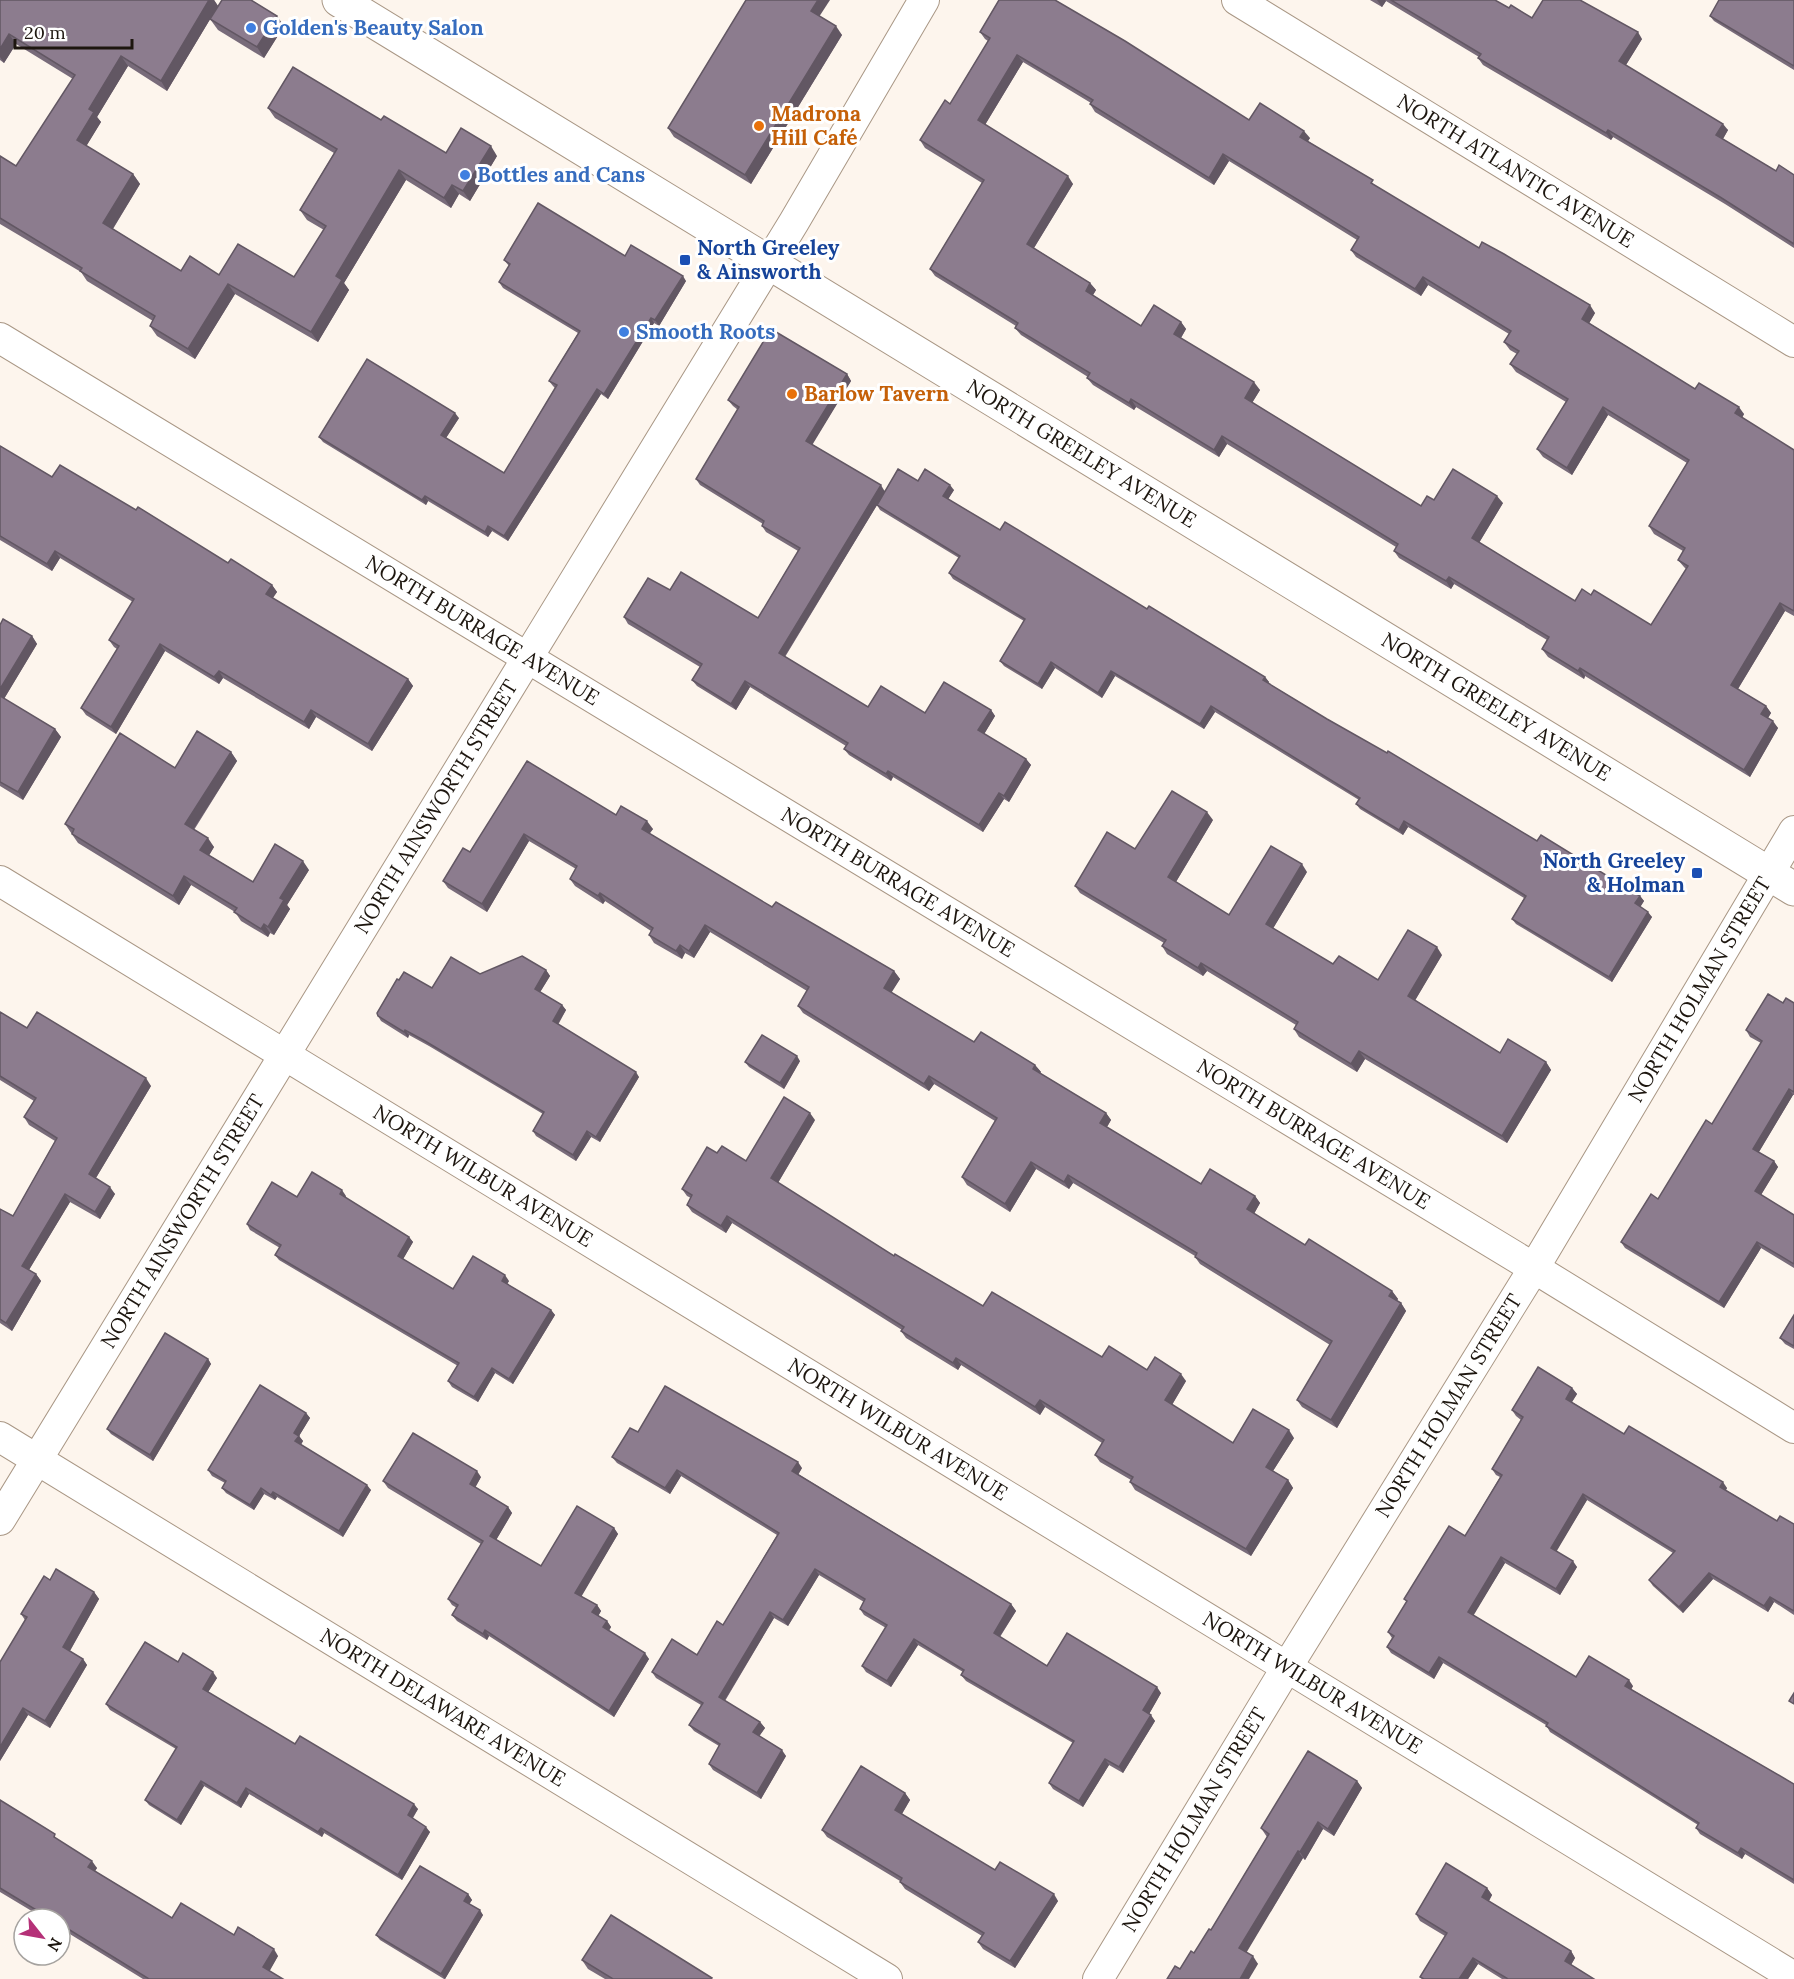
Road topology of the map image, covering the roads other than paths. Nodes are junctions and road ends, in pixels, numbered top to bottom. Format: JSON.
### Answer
{"nodes":[{"id":1,"x":339,"y":0,"type":"edge"},
{"id":2,"x":924,"y":0,"type":"edge"},
{"id":3,"x":1237,"y":0,"type":"edge"},
{"id":4,"x":768,"y":262,"type":"junction"},
{"id":5,"x":0,"y":338,"type":"edge"},
{"id":6,"x":1794,"y":342,"type":"edge"},
{"id":7,"x":526,"y":658,"type":"junction"},
{"id":8,"x":1794,"y":831,"type":"edge"},
{"id":9,"x":0,"y":881,"type":"edge"},
{"id":10,"x":1781,"y":881,"type":"edge"},
{"id":11,"x":283,"y":1054,"type":"junction"},
{"id":12,"x":1534,"y":1268,"type":"junction"},
{"id":13,"x":1794,"y":1428,"type":"edge"},
{"id":14,"x":0,"y":1437,"type":"edge"},
{"id":15,"x":37,"y":1460,"type":"junction"},
{"id":16,"x":0,"y":1520,"type":"edge"},
{"id":17,"x":1287,"y":1667,"type":"junction"},
{"id":18,"x":1794,"y":1977,"type":"edge"},
{"id":19,"x":886,"y":1979,"type":"edge"},
{"id":20,"x":1098,"y":1979,"type":"edge"}],
"edges":[{"from":1,"to":4,"type":"main road","name":"NORTH GREELEY AVENUE"},
{"from":2,"to":4,"type":"street","name":"NORTH AINSWORTH STREET"},
{"from":3,"to":6,"type":"street","name":"NORTH ATLANTIC AVENUE"},
{"from":4,"to":7,"type":"street","name":"NORTH AINSWORTH STREET"},
{"from":4,"to":10,"type":"main road","name":"NORTH GREELEY AVENUE"},
{"from":5,"to":7,"type":"street","name":"NORTH BURRAGE AVENUE"},
{"from":7,"to":11,"type":"street","name":"NORTH AINSWORTH STREET"},
{"from":7,"to":12,"type":"street","name":"NORTH BURRAGE AVENUE"},
{"from":8,"to":10,"type":"street","name":"NORTH HOLMAN STREET"},
{"from":9,"to":11,"type":"street","name":"NORTH WILBUR AVENUE"},
{"from":10,"to":12,"type":"street","name":"NORTH HOLMAN STREET"},
{"from":11,"to":15,"type":"street","name":"NORTH AINSWORTH STREET"},
{"from":11,"to":17,"type":"street","name":"NORTH WILBUR AVENUE"},
{"from":12,"to":13,"type":"street","name":"NORTH BURRAGE AVENUE"},
{"from":12,"to":17,"type":"street","name":"NORTH HOLMAN STREET"},
{"from":14,"to":15,"type":"street","name":"NORTH DELAWARE AVENUE"},
{"from":15,"to":16,"type":"street","name":"NORTH AINSWORTH STREET"},
{"from":15,"to":19,"type":"street","name":"NORTH DELAWARE AVENUE"},
{"from":17,"to":18,"type":"street","name":"NORTH WILBUR AVENUE"},
{"from":17,"to":20,"type":"street","name":"NORTH HOLMAN STREET"}]}
